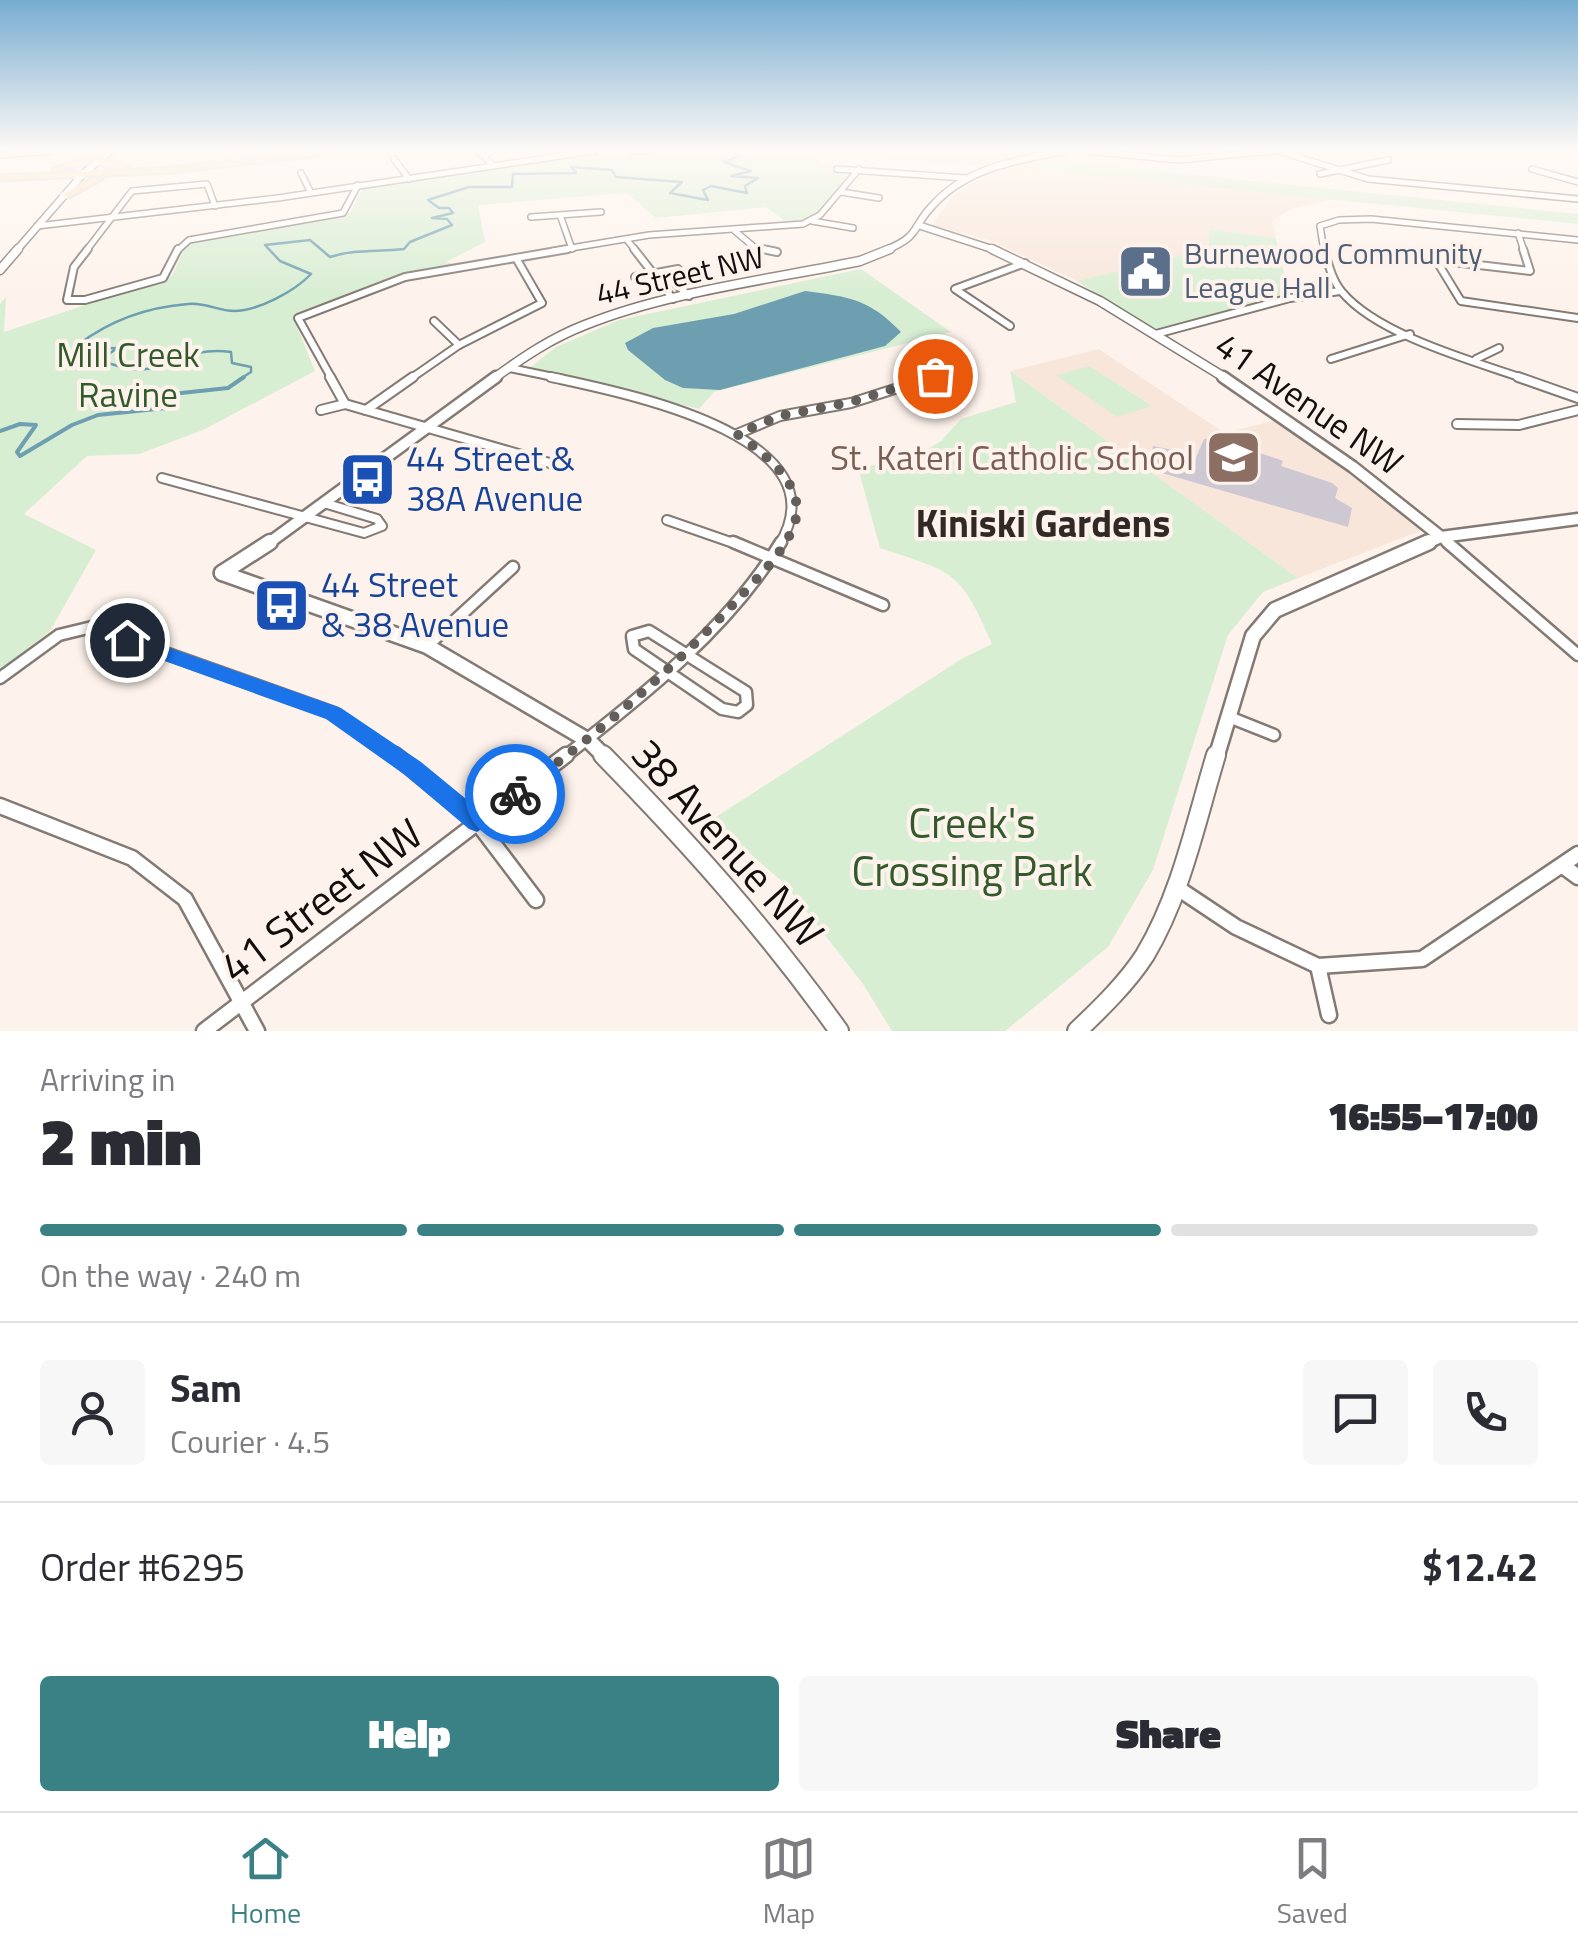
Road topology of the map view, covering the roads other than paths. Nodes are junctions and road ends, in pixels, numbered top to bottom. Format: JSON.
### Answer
{"nodes":[{"id":1,"x":62,"y":199,"type":"edge"},
{"id":2,"x":127,"y":199,"type":"edge"},
{"id":3,"x":212,"y":199,"type":"edge"},
{"id":4,"x":262,"y":199,"type":"edge"},
{"id":5,"x":350,"y":199,"type":"edge"},
{"id":6,"x":835,"y":199,"type":"edge"},
{"id":7,"x":940,"y":199,"type":"edge"},
{"id":8,"x":215,"y":206,"type":"junction"},
{"id":9,"x":601,"y":212,"type":"dead end"},
{"id":10,"x":560,"y":215,"type":"junction"},
{"id":11,"x":531,"y":216,"type":"dead end"},
{"id":12,"x":111,"y":219,"type":"junction"},
{"id":13,"x":812,"y":221,"type":"junction"},
{"id":14,"x":37,"y":226,"type":"junction"},
{"id":15,"x":921,"y":226,"type":"junction"},
{"id":16,"x":852,"y":228,"type":"dead end"},
{"id":17,"x":736,"y":230,"type":"junction"},
{"id":18,"x":1518,"y":233,"type":"junction"},
{"id":19,"x":627,"y":240,"type":"junction"},
{"id":20,"x":1578,"y":240,"type":"edge"},
{"id":21,"x":572,"y":249,"type":"junction"},
{"id":22,"x":777,"y":252,"type":"dead end"},
{"id":23,"x":516,"y":258,"type":"junction"},
{"id":24,"x":1028,"y":262,"type":"junction"},
{"id":25,"x":0,"y":270,"type":"edge"},
{"id":26,"x":678,"y":270,"type":"dead end"},
{"id":27,"x":656,"y":274,"type":"junction"},
{"id":28,"x":635,"y":277,"type":"dead end"},
{"id":29,"x":1340,"y":291,"type":"junction"},
{"id":30,"x":689,"y":296,"type":"junction"},
{"id":31,"x":673,"y":300,"type":"junction"},
{"id":32,"x":1578,"y":318,"type":"edge"},
{"id":33,"x":434,"y":321,"type":"dead end"},
{"id":34,"x":1010,"y":326,"type":"dead end"},
{"id":35,"x":1156,"y":334,"type":"junction"},
{"id":36,"x":1411,"y":334,"type":"junction"},
{"id":37,"x":459,"y":345,"type":"junction"},
{"id":38,"x":1500,"y":348,"type":"dead end"},
{"id":39,"x":1331,"y":359,"type":"dead end"},
{"id":40,"x":1476,"y":360,"type":"junction"},
{"id":41,"x":510,"y":368,"type":"junction"},
{"id":42,"x":935,"y":376,"type":"dead end"},
{"id":43,"x":1578,"y":398,"type":"edge"},
{"id":44,"x":345,"y":404,"type":"junction"},
{"id":45,"x":322,"y":410,"type":"dead end"},
{"id":46,"x":366,"y":410,"type":"junction"},
{"id":47,"x":1578,"y":410,"type":"edge"},
{"id":48,"x":1457,"y":424,"type":"dead end"},
{"id":49,"x":428,"y":429,"type":"junction"},
{"id":50,"x":737,"y":434,"type":"junction"},
{"id":51,"x":560,"y":466,"type":"dead end"},
{"id":52,"x":162,"y":478,"type":"dead end"},
{"id":53,"x":324,"y":503,"type":"junction"},
{"id":54,"x":307,"y":515,"type":"junction"},
{"id":55,"x":1578,"y":519,"type":"edge"},
{"id":56,"x":666,"y":520,"type":"dead end"},
{"id":57,"x":1441,"y":537,"type":"junction"},
{"id":58,"x":772,"y":560,"type":"junction"},
{"id":59,"x":512,"y":567,"type":"dead end"},
{"id":60,"x":222,"y":573,"type":"joint"},
{"id":61,"x":884,"y":605,"type":"dead end"},
{"id":62,"x":427,"y":646,"type":"junction"},
{"id":63,"x":686,"y":655,"type":"junction"},
{"id":64,"x":1578,"y":655,"type":"edge"},
{"id":65,"x":666,"y":672,"type":"junction"},
{"id":66,"x":0,"y":678,"type":"edge"},
{"id":67,"x":1230,"y":718,"type":"junction"},
{"id":68,"x":1274,"y":735,"type":"dead end"},
{"id":69,"x":588,"y":741,"type":"junction"},
{"id":70,"x":0,"y":806,"type":"edge"},
{"id":71,"x":477,"y":822,"type":"junction"},
{"id":72,"x":1578,"y":854,"type":"edge"},
{"id":73,"x":1563,"y":866,"type":"junction"},
{"id":74,"x":1578,"y":877,"type":"edge"},
{"id":75,"x":1176,"y":887,"type":"junction"},
{"id":76,"x":536,"y":900,"type":"dead end"},
{"id":77,"x":1318,"y":966,"type":"junction"},
{"id":78,"x":243,"y":1000,"type":"junction"},
{"id":79,"x":1329,"y":1016,"type":"dead end"},
{"id":80,"x":204,"y":1031,"type":"edge"},
{"id":81,"x":257,"y":1031,"type":"edge"},
{"id":82,"x":840,"y":1031,"type":"edge"},
{"id":83,"x":1077,"y":1031,"type":"edge"}],
"edges":[{"from":1,"to":14,"type":"street"},
{"from":2,"to":12,"type":"street"},
{"from":3,"to":8,"type":"street"},
{"from":4,"to":8,"type":"street"},
{"from":5,"to":12,"type":"street"},
{"from":6,"to":13,"type":"street"},
{"from":7,"to":15,"type":"street","name":"44 Street NW"},
{"from":8,"to":12,"type":"street"},
{"from":9,"to":10,"type":"street"},
{"from":10,"to":11,"type":"street"},
{"from":10,"to":21,"type":"street"},
{"from":12,"to":14,"type":"street"},
{"from":13,"to":16,"type":"street"},
{"from":13,"to":17,"type":"street"},
{"from":14,"to":25,"type":"street"},
{"from":15,"to":24,"type":"street","name":"41 Avenue NW"},
{"from":15,"to":30,"type":"street","name":"44 Street NW"},
{"from":17,"to":19,"type":"street"},
{"from":17,"to":22,"type":"street"},
{"from":18,"to":20,"type":"street"},
{"from":18,"to":29,"type":"street"},
{"from":18,"to":32,"type":"street"},
{"from":19,"to":21,"type":"street"},
{"from":19,"to":27,"type":"street"},
{"from":21,"to":23,"type":"street"},
{"from":23,"to":37,"type":"street"},
{"from":23,"to":44,"type":"street"},
{"from":24,"to":34,"type":"street"},
{"from":24,"to":35,"type":"street","name":"41 Avenue NW"},
{"from":26,"to":27,"type":"street"},
{"from":27,"to":28,"type":"street"},
{"from":27,"to":30,"type":"street"},
{"from":27,"to":31,"type":"street"},
{"from":29,"to":35,"type":"street"},
{"from":29,"to":36,"type":"street"},
{"from":30,"to":31,"type":"street","name":"44 Street NW"},
{"from":31,"to":41,"type":"street","name":"44 Street NW"},
{"from":33,"to":37,"type":"street"},
{"from":35,"to":57,"type":"street","name":"41 Avenue NW"},
{"from":36,"to":39,"type":"street"},
{"from":36,"to":40,"type":"street"},
{"from":37,"to":46,"type":"street"},
{"from":38,"to":40,"type":"street"},
{"from":40,"to":43,"type":"street"},
{"from":41,"to":49,"type":"street","name":"44 Street NW"},
{"from":41,"to":50,"type":"street"},
{"from":42,"to":50,"type":"street"},
{"from":44,"to":45,"type":"street"},
{"from":44,"to":46,"type":"street"},
{"from":46,"to":49,"type":"street"},
{"from":47,"to":48,"type":"street"},
{"from":49,"to":51,"type":"street"},
{"from":49,"to":53,"type":"street","name":"44 Street NW"},
{"from":50,"to":58,"type":"street","name":"41 Street NW"},
{"from":52,"to":54,"type":"street"},
{"from":53,"to":54,"type":"street","name":"44 Street NW"},
{"from":53,"to":54,"type":"street"},
{"from":54,"to":60,"type":"street","name":"44 Street NW"},
{"from":55,"to":57,"type":"street"},
{"from":56,"to":58,"type":"street"},
{"from":57,"to":64,"type":"street","name":"41 Avenue NW"},
{"from":57,"to":67,"type":"street"},
{"from":58,"to":61,"type":"street"},
{"from":58,"to":63,"type":"street","name":"41 Street NW"},
{"from":59,"to":62,"type":"street"},
{"from":60,"to":62,"type":"street","name":"38 Avenue NW"},
{"from":62,"to":69,"type":"street","name":"38 Avenue NW"},
{"from":63,"to":65,"type":"street","name":"41 Street NW"},
{"from":63,"to":65,"type":"street"},
{"from":63,"to":65,"type":"street"},
{"from":65,"to":69,"type":"street","name":"41 Street NW"},
{"from":66,"to":71,"type":"street"},
{"from":67,"to":68,"type":"street"},
{"from":67,"to":75,"type":"street"},
{"from":69,"to":71,"type":"street","name":"41 Street NW"},
{"from":69,"to":82,"type":"street","name":"38 Avenue NW"},
{"from":70,"to":78,"type":"street"},
{"from":71,"to":76,"type":"street"},
{"from":71,"to":78,"type":"street","name":"41 Street NW"},
{"from":72,"to":73,"type":"street"},
{"from":73,"to":74,"type":"street"},
{"from":73,"to":77,"type":"street"},
{"from":75,"to":77,"type":"street"},
{"from":75,"to":83,"type":"street"},
{"from":77,"to":79,"type":"street"},
{"from":78,"to":80,"type":"street","name":"41 Street NW"},
{"from":78,"to":81,"type":"street"}]}
